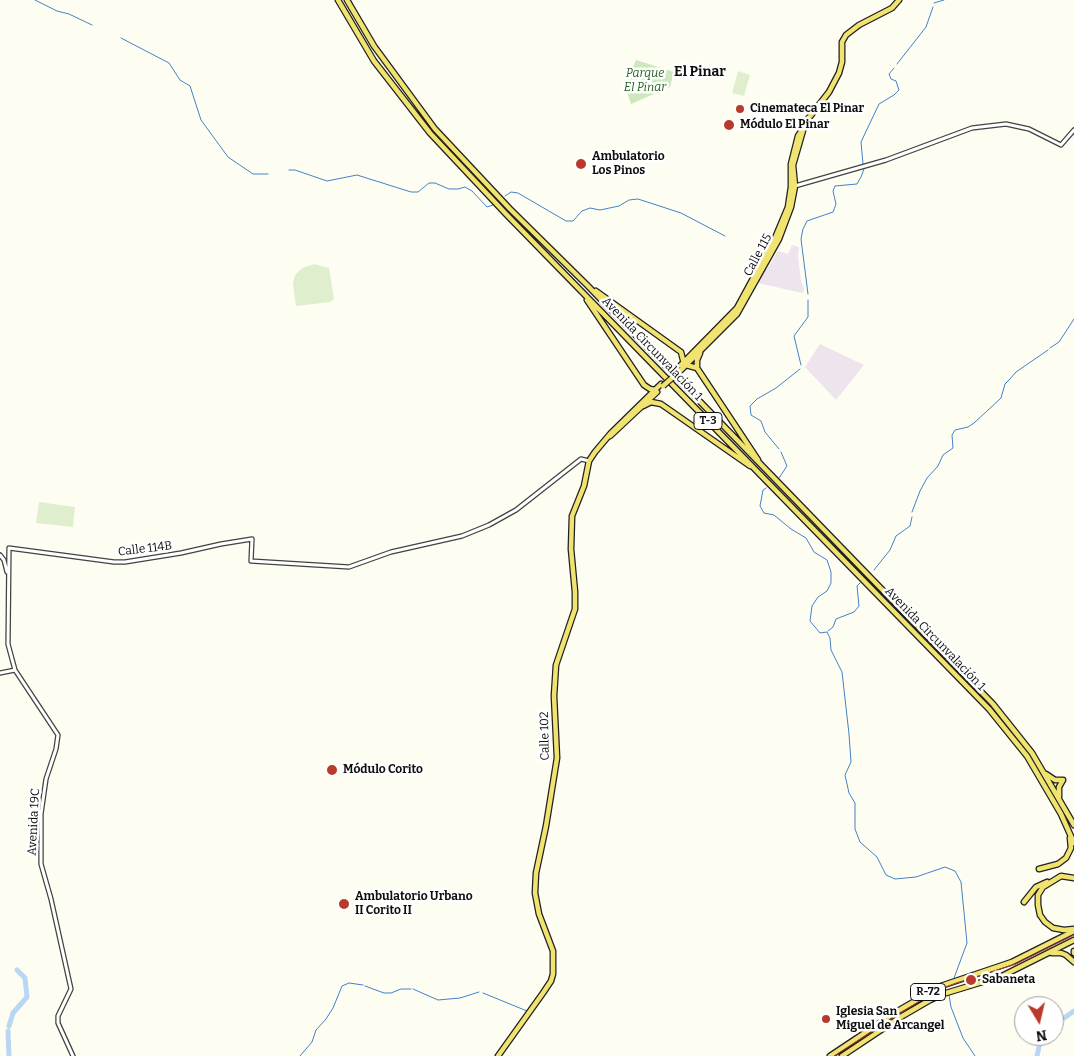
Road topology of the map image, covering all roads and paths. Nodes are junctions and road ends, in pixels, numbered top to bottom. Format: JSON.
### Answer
{"nodes":[{"id":1,"x":338,"y":0,"type":"edge"},
{"id":2,"x":347,"y":0,"type":"edge"},
{"id":3,"x":899,"y":0,"type":"edge"},
{"id":4,"x":1074,"y":130,"type":"edge"},
{"id":5,"x":793,"y":187,"type":"junction"},
{"id":6,"x":587,"y":285,"type":"junction"},
{"id":7,"x":581,"y":291,"type":"junction"},
{"id":8,"x":703,"y":349,"type":"junction"},
{"id":9,"x":696,"y":350,"type":"junction"},
{"id":10,"x":681,"y":352,"type":"junction"},
{"id":11,"x":683,"y":366,"type":"junction"},
{"id":12,"x":697,"y":368,"type":"junction"},
{"id":13,"x":644,"y":384,"type":"junction"},
{"id":14,"x":659,"y":388,"type":"junction"},
{"id":15,"x":661,"y":404,"type":"junction"},
{"id":16,"x":642,"y":405,"type":"junction"},
{"id":17,"x":589,"y":461,"type":"junction"},
{"id":18,"x":763,"y":472,"type":"junction"},
{"id":19,"x":9,"y":548,"type":"joint"},
{"id":20,"x":0,"y":555,"type":"edge"},
{"id":21,"x":8,"y":575,"type":"junction"},
{"id":22,"x":15,"y":670,"type":"junction"},
{"id":23,"x":0,"y":673,"type":"edge"},
{"id":24,"x":1043,"y":772,"type":"junction"},
{"id":25,"x":1059,"y":799,"type":"junction"},
{"id":26,"x":1065,"y":822,"type":"junction"},
{"id":27,"x":1074,"y":825,"type":"edge"},
{"id":28,"x":1074,"y":843,"type":"edge"},
{"id":29,"x":1039,"y":869,"type":"dead end"},
{"id":30,"x":1074,"y":878,"type":"edge"},
{"id":31,"x":1052,"y":880,"type":"junction"},
{"id":32,"x":1024,"y":902,"type":"dead end"},
{"id":33,"x":1074,"y":930,"type":"edge"},
{"id":34,"x":1074,"y":940,"type":"edge"},
{"id":35,"x":1048,"y":954,"type":"junction"},
{"id":36,"x":1074,"y":962,"type":"edge"},
{"id":37,"x":74,"y":1056,"type":"edge"},
{"id":38,"x":498,"y":1056,"type":"edge"},
{"id":39,"x":830,"y":1056,"type":"edge"},
{"id":40,"x":842,"y":1056,"type":"edge"}],
"edges":[{"from":1,"to":7,"type":"main road","name":"Avenida Circunvalación 1","number":"T-3"},
{"from":2,"to":6,"type":"main road","name":"Avenida Circunvalación 1","number":"T-3"},
{"from":3,"to":5,"type":"main road","name":"Calle 115"},
{"from":4,"to":5,"type":"street"},
{"from":5,"to":8,"type":"main road","name":"Calle 115"},
{"from":5,"to":9,"type":"main road","name":"Calle 115"},
{"from":6,"to":10,"type":"main road"},
{"from":6,"to":18,"type":"main road","name":"Avenida Circunvalación 1","number":"T-3"},
{"from":7,"to":13,"type":"main road"},
{"from":7,"to":18,"type":"main road","name":"Avenida Circunvalación 1","number":"T-3"},
{"from":8,"to":11,"type":"main road","name":"Calle 115"},
{"from":8,"to":12,"type":"main road"},
{"from":9,"to":10,"type":"main road"},
{"from":9,"to":11,"type":"main road","name":"Calle 115"},
{"from":10,"to":11,"type":"main road"},
{"from":11,"to":12,"type":"main road"},
{"from":11,"to":14,"type":"main road","name":"Calle 102","bridge":true},
{"from":12,"to":18,"type":"main road"},
{"from":13,"to":14,"type":"main road"},
{"from":13,"to":16,"type":"main road"},
{"from":14,"to":15,"type":"main road"},
{"from":14,"to":16,"type":"main road","name":"Calle 102"},
{"from":15,"to":16,"type":"main road"},
{"from":15,"to":18,"type":"main road"},
{"from":16,"to":17,"type":"main road","name":"Calle 102"},
{"from":17,"to":19,"type":"street","name":"Calle 114B"},
{"from":17,"to":38,"type":"main road","name":"Calle 102"},
{"from":18,"to":24,"type":"main road","name":"Avenida Circunvalación 1","number":"T-3"},
{"from":18,"to":26,"type":"main road","name":"Avenida Circunvalación 1","number":"T-3"},
{"from":19,"to":21,"type":"street","name":"Avenida 19C"},
{"from":20,"to":21,"type":"street"},
{"from":21,"to":22,"type":"street","name":"Avenida 19C"},
{"from":22,"to":23,"type":"street"},
{"from":22,"to":37,"type":"street","name":"Avenida 19C"},
{"from":24,"to":25,"type":"main road","name":"Avenida Circunvalación 1","number":"T-3"},
{"from":24,"to":25,"type":"main road"},
{"from":25,"to":27,"type":"main road","name":"Avenida Circunvalación 1","number":"T-3"},
{"from":26,"to":28,"type":"main road","name":"Avenida Circunvalación 1","number":"T-3"},
{"from":26,"to":29,"type":"main road"},
{"from":30,"to":31,"type":"main road"},
{"from":31,"to":32,"type":"main road"},
{"from":31,"to":33,"type":"main road"},
{"from":33,"to":39,"type":"main road","number":"R-72"},
{"from":34,"to":35,"type":"main road","number":"R-72"},
{"from":35,"to":36,"type":"main road"},
{"from":35,"to":40,"type":"main road","number":"R-72"}]}
